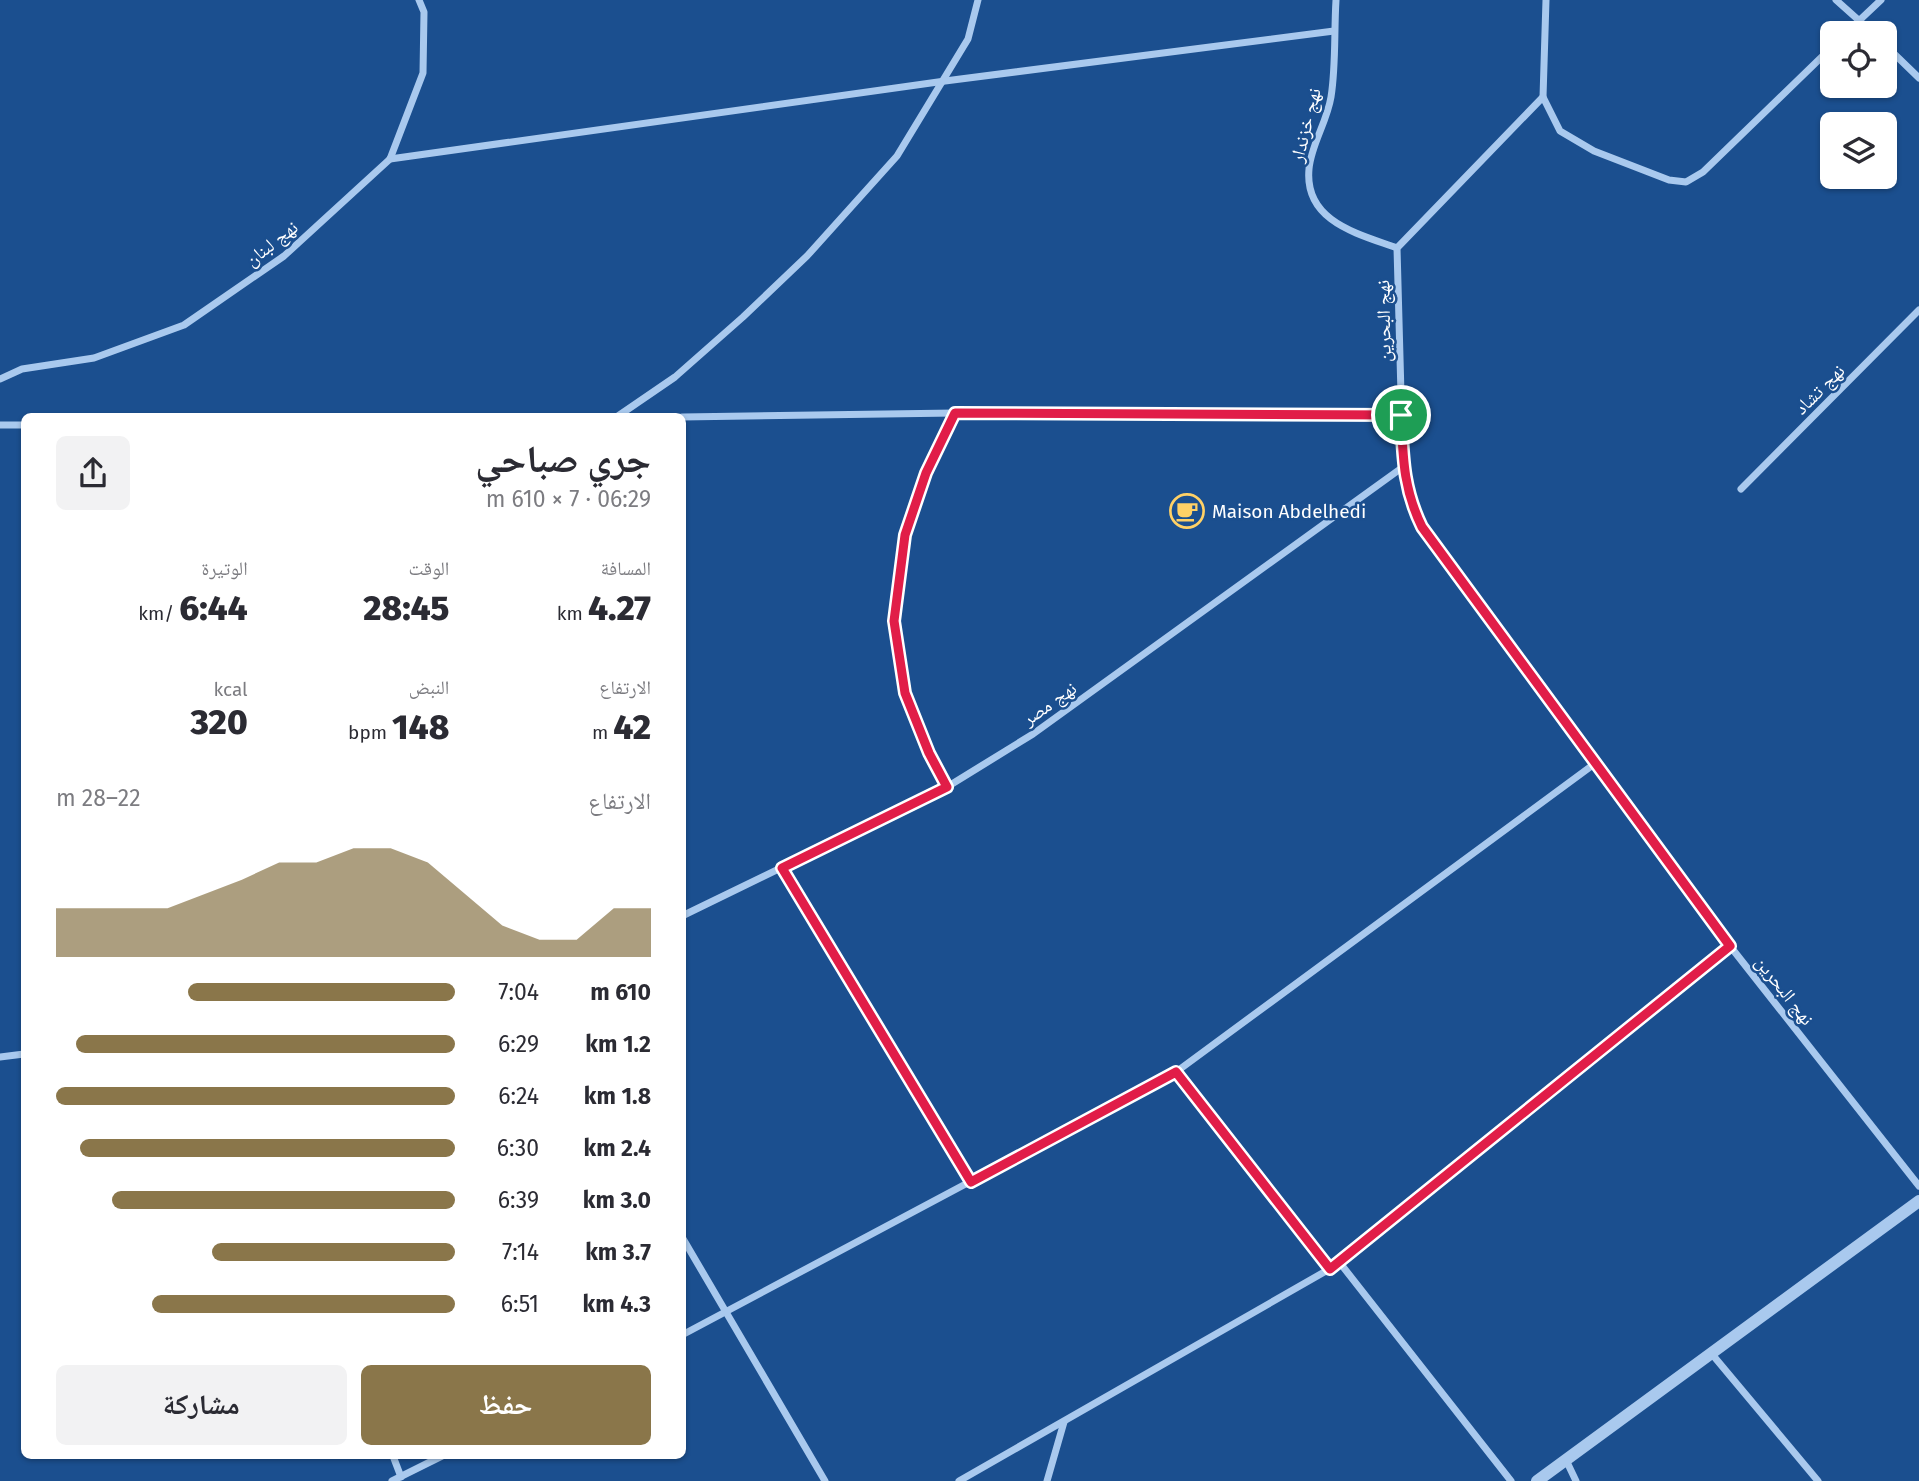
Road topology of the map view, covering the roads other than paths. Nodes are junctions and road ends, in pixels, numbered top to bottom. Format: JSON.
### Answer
{"nodes":[{"id":1,"x":419,"y":0,"type":"edge"},
{"id":2,"x":978,"y":0,"type":"edge"},
{"id":3,"x":1336,"y":0,"type":"edge"},
{"id":4,"x":1546,"y":0,"type":"edge"},
{"id":5,"x":1836,"y":0,"type":"edge"},
{"id":6,"x":1881,"y":0,"type":"edge"},
{"id":7,"x":1859,"y":20,"type":"joint"},
{"id":8,"x":1334,"y":31,"type":"junction"},
{"id":9,"x":1897,"y":57,"type":"edge"},
{"id":10,"x":1820,"y":59,"type":"edge"},
{"id":11,"x":1919,"y":78,"type":"edge"},
{"id":12,"x":945,"y":81,"type":"junction"},
{"id":13,"x":1543,"y":97,"type":"junction"},
{"id":14,"x":390,"y":159,"type":"junction"},
{"id":15,"x":1397,"y":248,"type":"junction"},
{"id":16,"x":1919,"y":310,"type":"edge"},
{"id":17,"x":0,"y":379,"type":"edge"},
{"id":18,"x":622,"y":413,"type":"edge"},
{"id":19,"x":955,"y":413,"type":"junction"},
{"id":20,"x":1401,"y":415,"type":"junction"},
{"id":21,"x":686,"y":416,"type":"edge"},
{"id":22,"x":0,"y":425,"type":"edge"},
{"id":23,"x":21,"y":425,"type":"edge"},
{"id":24,"x":1404,"y":467,"type":"junction"},
{"id":25,"x":1741,"y":489,"type":"dead end"},
{"id":26,"x":1597,"y":762,"type":"junction"},
{"id":27,"x":947,"y":787,"type":"junction"},
{"id":28,"x":782,"y":868,"type":"junction"},
{"id":29,"x":686,"y":914,"type":"edge"},
{"id":30,"x":1730,"y":946,"type":"junction"},
{"id":31,"x":21,"y":1054,"type":"edge"},
{"id":32,"x":0,"y":1057,"type":"edge"},
{"id":33,"x":1176,"y":1072,"type":"junction"},
{"id":34,"x":971,"y":1182,"type":"junction"},
{"id":35,"x":1919,"y":1186,"type":"edge"},
{"id":36,"x":1919,"y":1201,"type":"edge"},
{"id":37,"x":686,"y":1244,"type":"edge"},
{"id":38,"x":1340,"y":1263,"type":"junction"},
{"id":39,"x":1330,"y":1269,"type":"junction"},
{"id":40,"x":727,"y":1312,"type":"junction"},
{"id":41,"x":686,"y":1333,"type":"edge"},
{"id":42,"x":1711,"y":1353,"type":"junction"},
{"id":43,"x":1064,"y":1422,"type":"junction"},
{"id":44,"x":394,"y":1459,"type":"edge"},
{"id":45,"x":436,"y":1459,"type":"edge"},
{"id":46,"x":1566,"y":1460,"type":"junction"},
{"id":47,"x":401,"y":1477,"type":"junction"},
{"id":48,"x":393,"y":1481,"type":"edge"},
{"id":49,"x":825,"y":1481,"type":"edge"},
{"id":50,"x":959,"y":1481,"type":"edge"},
{"id":51,"x":1047,"y":1481,"type":"edge"},
{"id":52,"x":1511,"y":1481,"type":"edge"},
{"id":53,"x":1537,"y":1481,"type":"edge"},
{"id":54,"x":1576,"y":1481,"type":"edge"},
{"id":55,"x":1818,"y":1481,"type":"edge"}],
"edges":[{"from":1,"to":14,"type":"street","name":"نهج لبنان"},
{"from":2,"to":12,"type":"street"},
{"from":3,"to":8,"type":"street","name":"نهج خزندار"},
{"from":4,"to":13,"type":"street"},
{"from":5,"to":7,"type":"street"},
{"from":6,"to":7,"type":"street"},
{"from":8,"to":12,"type":"street"},
{"from":8,"to":15,"type":"street","name":"نهج خزندار"},
{"from":9,"to":11,"type":"street"},
{"from":10,"to":13,"type":"street"},
{"from":12,"to":14,"type":"street"},
{"from":12,"to":18,"type":"street"},
{"from":13,"to":15,"type":"street"},
{"from":14,"to":17,"type":"street","name":"نهج لبنان"},
{"from":15,"to":20,"type":"street","name":"نهج البحرين"},
{"from":16,"to":25,"type":"street","name":"نهج تشاد"},
{"from":19,"to":20,"type":"street"},
{"from":19,"to":21,"type":"street"},
{"from":19,"to":27,"type":"street"},
{"from":20,"to":24,"type":"street","name":"نهج البحرين"},
{"from":22,"to":23,"type":"street"},
{"from":24,"to":26,"type":"street","name":"نهج البحرين"},
{"from":24,"to":27,"type":"street","name":"نهج مصر"},
{"from":26,"to":30,"type":"street","name":"نهج البحرين"},
{"from":26,"to":33,"type":"street"},
{"from":27,"to":28,"type":"street","name":"نهج مصر"},
{"from":28,"to":29,"type":"street","name":"نهج مصر"},
{"from":28,"to":34,"type":"street"},
{"from":30,"to":35,"type":"street","name":"نهج البحرين"},
{"from":30,"to":38,"type":"street"},
{"from":31,"to":32,"type":"street"},
{"from":33,"to":34,"type":"street"},
{"from":33,"to":39,"type":"street"},
{"from":34,"to":40,"type":"street"},
{"from":36,"to":42,"type":"street"},
{"from":37,"to":40,"type":"street"},
{"from":38,"to":39,"type":"street"},
{"from":38,"to":52,"type":"street"},
{"from":39,"to":43,"type":"street"},
{"from":40,"to":41,"type":"street"},
{"from":40,"to":49,"type":"street"},
{"from":42,"to":46,"type":"street"},
{"from":42,"to":55,"type":"street"},
{"from":43,"to":50,"type":"street"},
{"from":43,"to":51,"type":"street"},
{"from":44,"to":47,"type":"street"},
{"from":45,"to":47,"type":"street"},
{"from":46,"to":53,"type":"street"},
{"from":46,"to":54,"type":"street"},
{"from":47,"to":48,"type":"street"}]}
